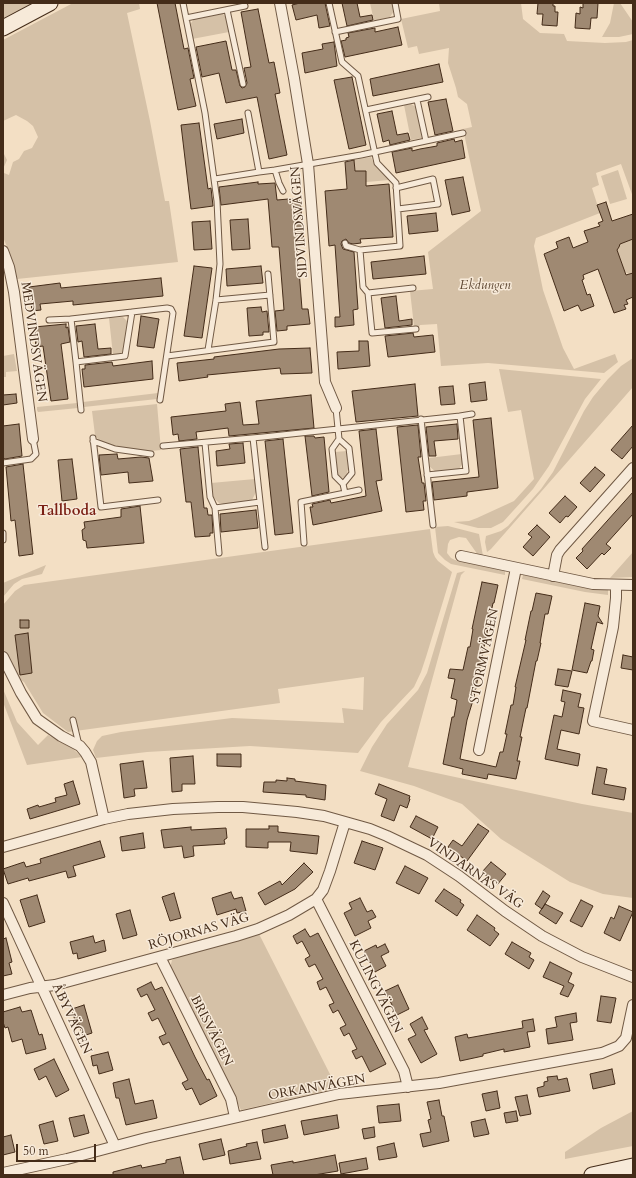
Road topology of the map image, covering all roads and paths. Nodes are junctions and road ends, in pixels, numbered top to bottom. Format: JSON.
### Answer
{"nodes":[{"id":1,"x":50,"y":3,"type":"edge"},
{"id":2,"x":183,"y":3,"type":"edge"},
{"id":3,"x":280,"y":3,"type":"edge"},
{"id":4,"x":329,"y":3,"type":"edge"},
{"id":5,"x":395,"y":3,"type":"edge"},
{"id":6,"x":245,"y":6,"type":"dead end"},
{"id":7,"x":227,"y":10,"type":"junction"},
{"id":8,"x":186,"y":18,"type":"junction"},
{"id":9,"x":3,"y":28,"type":"edge"},
{"id":10,"x":335,"y":32,"type":"junction"},
{"id":11,"x":243,"y":84,"type":"dead end"},
{"id":12,"x":428,"y":97,"type":"dead end"},
{"id":13,"x":417,"y":100,"type":"junction"},
{"id":14,"x":366,"y":110,"type":"junction"},
{"id":15,"x":248,"y":113,"type":"dead end"},
{"id":16,"x":463,"y":133,"type":"dead end"},
{"id":17,"x":426,"y":141,"type":"junction"},
{"id":18,"x":374,"y":152,"type":"junction"},
{"id":19,"x":308,"y":164,"type":"junction"},
{"id":20,"x":275,"y":170,"type":"junction"},
{"id":21,"x":260,"y":172,"type":"junction"},
{"id":22,"x":215,"y":179,"type":"junction"},
{"id":23,"x":396,"y":188,"type":"junction"},
{"id":24,"x":283,"y":191,"type":"dead end"},
{"id":25,"x":398,"y":209,"type":"junction"},
{"id":26,"x":345,"y":243,"type":"dead end"},
{"id":27,"x":360,"y":250,"type":"junction"},
{"id":28,"x":3,"y":251,"type":"edge"},
{"id":29,"x":268,"y":274,"type":"dead end"},
{"id":30,"x":413,"y":288,"type":"dead end"},
{"id":31,"x":368,"y":293,"type":"junction"},
{"id":32,"x":270,"y":295,"type":"junction"},
{"id":33,"x":216,"y":300,"type":"junction"},
{"id":34,"x":132,"y":312,"type":"junction"},
{"id":35,"x":71,"y":319,"type":"junction"},
{"id":36,"x":50,"y":320,"type":"dead end"},
{"id":37,"x":416,"y":329,"type":"dead end"},
{"id":38,"x":208,"y":350,"type":"junction"},
{"id":39,"x":167,"y":356,"type":"junction"},
{"id":40,"x":76,"y":362,"type":"junction"},
{"id":41,"x":160,"y":400,"type":"dead end"},
{"id":42,"x":336,"y":408,"type":"joint"},
{"id":43,"x":81,"y":410,"type":"dead end"},
{"id":44,"x":472,"y":414,"type":"dead end"},
{"id":45,"x":460,"y":416,"type":"junction"},
{"id":46,"x":421,"y":419,"type":"junction"},
{"id":47,"x":338,"y":429,"type":"junction"},
{"id":48,"x":33,"y":438,"type":"joint"},
{"id":49,"x":253,"y":438,"type":"junction"},
{"id":50,"x":339,"y":439,"type":"junction"},
{"id":51,"x":205,"y":443,"type":"junction"},
{"id":52,"x":163,"y":446,"type":"dead end"},
{"id":53,"x":151,"y":454,"type":"dead end"},
{"id":54,"x":3,"y":463,"type":"edge"},
{"id":55,"x":633,"y":468,"type":"edge"},
{"id":56,"x":427,"y":475,"type":"junction"},
{"id":57,"x":344,"y":484,"type":"junction"},
{"id":58,"x":359,"y":490,"type":"dead end"},
{"id":59,"x":344,"y":493,"type":"junction"},
{"id":60,"x":158,"y":500,"type":"dead end"},
{"id":61,"x":260,"y":502,"type":"junction"},
{"id":62,"x":215,"y":508,"type":"junction"},
{"id":63,"x":433,"y":525,"type":"dead end"},
{"id":64,"x":3,"y":533,"type":"edge"},
{"id":65,"x":3,"y":540,"type":"edge"},
{"id":66,"x":304,"y":543,"type":"dead end"},
{"id":67,"x":265,"y":547,"type":"dead end"},
{"id":68,"x":219,"y":553,"type":"dead end"},
{"id":69,"x":461,"y":556,"type":"dead end"},
{"id":70,"x":516,"y":568,"type":"junction"},
{"id":71,"x":553,"y":576,"type":"junction"},
{"id":72,"x":616,"y":585,"type":"junction"},
{"id":73,"x":633,"y":585,"type":"edge"},
{"id":74,"x":3,"y":657,"type":"edge"},
{"id":75,"x":73,"y":720,"type":"dead end"},
{"id":76,"x":633,"y":730,"type":"edge"},
{"id":77,"x":80,"y":746,"type":"junction"},
{"id":78,"x":479,"y":750,"type":"dead end"},
{"id":79,"x":104,"y":819,"type":"junction"},
{"id":80,"x":345,"y":822,"type":"junction"},
{"id":81,"x":3,"y":847,"type":"edge"},
{"id":82,"x":316,"y":899,"type":"junction"},
{"id":83,"x":3,"y":903,"type":"edge"},
{"id":84,"x":160,"y":957,"type":"junction"},
{"id":85,"x":633,"y":977,"type":"edge"},
{"id":86,"x":42,"y":987,"type":"junction"},
{"id":87,"x":3,"y":995,"type":"edge"},
{"id":88,"x":633,"y":1005,"type":"edge"},
{"id":89,"x":408,"y":1087,"type":"junction"},
{"id":90,"x":235,"y":1117,"type":"junction"},
{"id":91,"x":115,"y":1146,"type":"junction"},
{"id":92,"x":633,"y":1166,"type":"edge"},
{"id":93,"x":633,"y":1171,"type":"edge"},
{"id":94,"x":3,"y":1173,"type":"edge"},
{"id":95,"x":592,"y":1175,"type":"edge"},
{"id":96,"x":607,"y":1175,"type":"edge"}],
"edges":[{"from":1,"to":9,"type":"main road"},
{"from":2,"to":8,"type":"lane"},
{"from":3,"to":19,"type":"street","name":"SIDVINDSVÄGEN"},
{"from":4,"to":10,"type":"lane"},
{"from":5,"to":10,"type":"lane"},
{"from":6,"to":7,"type":"lane"},
{"from":7,"to":8,"type":"lane"},
{"from":7,"to":11,"type":"lane"},
{"from":8,"to":22,"type":"lane"},
{"from":10,"to":14,"type":"lane"},
{"from":12,"to":13,"type":"lane"},
{"from":13,"to":14,"type":"lane"},
{"from":13,"to":17,"type":"lane"},
{"from":14,"to":18,"type":"lane"},
{"from":15,"to":21,"type":"lane"},
{"from":16,"to":17,"type":"lane"},
{"from":17,"to":18,"type":"lane"},
{"from":18,"to":19,"type":"lane"},
{"from":18,"to":23,"type":"lane"},
{"from":19,"to":20,"type":"lane"},
{"from":19,"to":42,"type":"street","name":"SIDVINDSVÄGEN"},
{"from":20,"to":21,"type":"lane"},
{"from":20,"to":24,"type":"lane"},
{"from":21,"to":22,"type":"lane"},
{"from":22,"to":33,"type":"lane"},
{"from":23,"to":25,"type":"lane"},
{"from":23,"to":25,"type":"lane"},
{"from":25,"to":27,"type":"lane"},
{"from":26,"to":27,"type":"lane"},
{"from":27,"to":31,"type":"lane"},
{"from":28,"to":48,"type":"street","name":"MEDVINDSVÄGEN"},
{"from":29,"to":32,"type":"lane"},
{"from":30,"to":31,"type":"lane"},
{"from":31,"to":37,"type":"lane"},
{"from":32,"to":33,"type":"lane"},
{"from":32,"to":38,"type":"lane"},
{"from":33,"to":38,"type":"lane"},
{"from":34,"to":35,"type":"lane"},
{"from":34,"to":39,"type":"lane"},
{"from":34,"to":40,"type":"lane"},
{"from":35,"to":36,"type":"lane"},
{"from":35,"to":40,"type":"lane"},
{"from":38,"to":39,"type":"lane"},
{"from":39,"to":41,"type":"lane"},
{"from":40,"to":43,"type":"lane"},
{"from":42,"to":47,"type":"lane","name":"SIDVINDSVÄGEN"},
{"from":44,"to":45,"type":"lane"},
{"from":45,"to":46,"type":"lane"},
{"from":45,"to":56,"type":"lane"},
{"from":46,"to":47,"type":"lane"},
{"from":46,"to":56,"type":"lane"},
{"from":47,"to":49,"type":"lane"},
{"from":47,"to":50,"type":"lane","name":"SIDVINDSVÄGEN"},
{"from":48,"to":54,"type":"lane"},
{"from":49,"to":51,"type":"lane"},
{"from":49,"to":61,"type":"lane"},
{"from":50,"to":57,"type":"lane","name":"SIDVINDSVÄGEN"},
{"from":50,"to":57,"type":"lane","name":"SIDVINDSVÄGEN"},
{"from":51,"to":52,"type":"lane"},
{"from":51,"to":62,"type":"lane"},
{"from":53,"to":60,"type":"lane"},
{"from":55,"to":71,"type":"street"},
{"from":56,"to":63,"type":"lane"},
{"from":57,"to":59,"type":"lane"},
{"from":58,"to":59,"type":"lane"},
{"from":59,"to":66,"type":"lane"},
{"from":61,"to":62,"type":"lane"},
{"from":61,"to":67,"type":"lane"},
{"from":62,"to":68,"type":"lane"},
{"from":64,"to":65,"type":"lane"},
{"from":69,"to":70,"type":"street"},
{"from":70,"to":71,"type":"street"},
{"from":70,"to":78,"type":"street","name":"STORMVÄGEN"},
{"from":71,"to":72,"type":"street"},
{"from":72,"to":73,"type":"street"},
{"from":72,"to":76,"type":"street"},
{"from":74,"to":77,"type":"street"},
{"from":75,"to":77,"type":"lane"},
{"from":77,"to":79,"type":"street"},
{"from":79,"to":80,"type":"street","name":"VINDARNAS VÄG"},
{"from":79,"to":81,"type":"street","name":"VINDARNAS VÄG"},
{"from":80,"to":82,"type":"street","name":"RÖJORNAS VÄG"},
{"from":80,"to":85,"type":"street","name":"VINDARNAS VÄG"},
{"from":82,"to":84,"type":"street","name":"RÖJORNAS VÄG"},
{"from":82,"to":89,"type":"street","name":"KULINGVÄGEN"},
{"from":83,"to":86,"type":"street","name":"ÅBYVÄGEN"},
{"from":84,"to":86,"type":"street","name":"RÖJORNAS VÄG"},
{"from":84,"to":90,"type":"street","name":"BRISVÄGEN"},
{"from":86,"to":87,"type":"street","name":"RÖJORNAS VÄG"},
{"from":86,"to":91,"type":"street","name":"ÅBYVÄGEN"},
{"from":88,"to":89,"type":"street","name":"ORKANVÄGEN"},
{"from":89,"to":90,"type":"street","name":"ORKANVÄGEN"},
{"from":90,"to":91,"type":"street","name":"ORKANVÄGEN"},
{"from":91,"to":94,"type":"street","name":"ORKANVÄGEN"},
{"from":92,"to":95,"type":"main road"},
{"from":93,"to":96,"type":"main road"}]}
